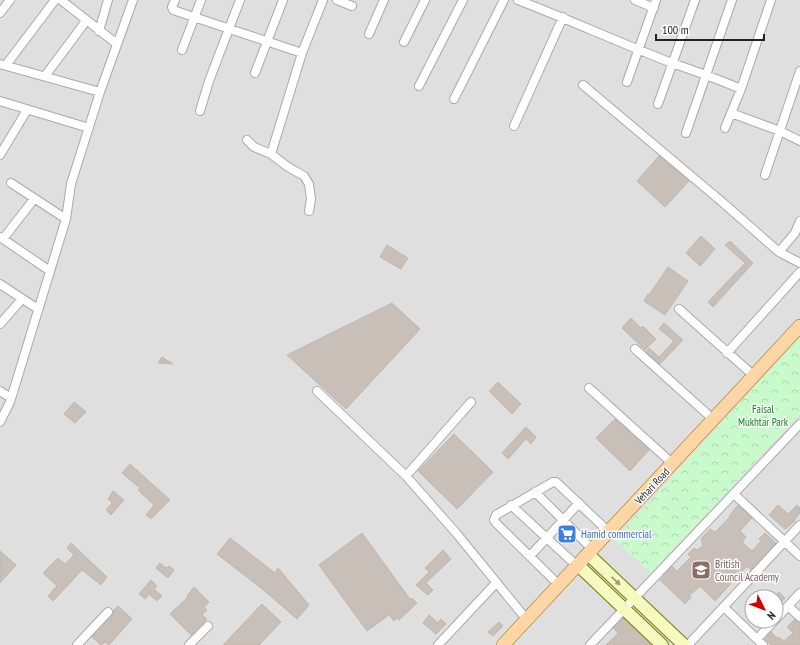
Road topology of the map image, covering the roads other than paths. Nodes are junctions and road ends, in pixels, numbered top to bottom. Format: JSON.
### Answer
{"nodes":[{"id":1,"x":10,"y":0,"type":"edge"},
{"id":2,"x":55,"y":0,"type":"edge"},
{"id":3,"x":61,"y":0,"type":"edge"},
{"id":4,"x":108,"y":0,"type":"edge"},
{"id":5,"x":133,"y":0,"type":"edge"},
{"id":6,"x":175,"y":0,"type":"edge"},
{"id":7,"x":201,"y":0,"type":"edge"},
{"id":8,"x":240,"y":0,"type":"edge"},
{"id":9,"x":283,"y":0,"type":"edge"},
{"id":10,"x":323,"y":0,"type":"edge"},
{"id":11,"x":337,"y":0,"type":"edge"},
{"id":12,"x":384,"y":0,"type":"edge"},
{"id":13,"x":425,"y":0,"type":"edge"},
{"id":14,"x":462,"y":0,"type":"edge"},
{"id":15,"x":504,"y":0,"type":"edge"},
{"id":16,"x":518,"y":0,"type":"edge"},
{"id":17,"x":635,"y":0,"type":"edge"},
{"id":18,"x":695,"y":0,"type":"edge"},
{"id":19,"x":732,"y":0,"type":"edge"},
{"id":20,"x":772,"y":0,"type":"edge"},
{"id":21,"x":655,"y":4,"type":"edge"},
{"id":22,"x":352,"y":6,"type":"dead end"},
{"id":23,"x":0,"y":13,"type":"edge"},
{"id":24,"x":563,"y":17,"type":"junction"},
{"id":25,"x":193,"y":18,"type":"junction"},
{"id":26,"x":86,"y":21,"type":"junction"},
{"id":27,"x":228,"y":30,"type":"junction"},
{"id":28,"x":99,"y":31,"type":"junction"},
{"id":29,"x":369,"y":34,"type":"dead end"},
{"id":30,"x":266,"y":42,"type":"junction"},
{"id":31,"x":404,"y":42,"type":"dead end"},
{"id":32,"x":117,"y":44,"type":"junction"},
{"id":33,"x":182,"y":50,"type":"dead end"},
{"id":34,"x":639,"y":50,"type":"junction"},
{"id":35,"x":302,"y":53,"type":"junction"},
{"id":36,"x":672,"y":63,"type":"junction"},
{"id":37,"x":3,"y":65,"type":"edge"},
{"id":38,"x":800,"y":71,"type":"edge"},
{"id":39,"x":255,"y":73,"type":"dead end"},
{"id":40,"x":706,"y":74,"type":"junction"},
{"id":41,"x":45,"y":76,"type":"junction"},
{"id":42,"x":627,"y":82,"type":"dead end"},
{"id":43,"x":583,"y":85,"type":"dead end"},
{"id":44,"x":419,"y":86,"type":"dead end"},
{"id":45,"x":741,"y":89,"type":"junction"},
{"id":46,"x":100,"y":92,"type":"junction"},
{"id":47,"x":454,"y":100,"type":"dead end"},
{"id":48,"x":0,"y":101,"type":"edge"},
{"id":49,"x":658,"y":104,"type":"dead end"},
{"id":50,"x":27,"y":110,"type":"junction"},
{"id":51,"x":200,"y":111,"type":"dead end"},
{"id":52,"x":731,"y":113,"type":"junction"},
{"id":53,"x":514,"y":126,"type":"dead end"},
{"id":54,"x":88,"y":128,"type":"junction"},
{"id":55,"x":725,"y":128,"type":"dead end"},
{"id":56,"x":780,"y":131,"type":"junction"},
{"id":57,"x":686,"y":133,"type":"dead end"},
{"id":58,"x":247,"y":140,"type":"dead end"},
{"id":59,"x":800,"y":141,"type":"edge"},
{"id":60,"x":271,"y":154,"type":"junction"},
{"id":61,"x":0,"y":155,"type":"edge"},
{"id":62,"x":765,"y":175,"type":"dead end"},
{"id":63,"x":11,"y":183,"type":"dead end"},
{"id":64,"x":34,"y":199,"type":"junction"},
{"id":65,"x":309,"y":211,"type":"dead end"},
{"id":66,"x":66,"y":219,"type":"junction"},
{"id":67,"x":800,"y":221,"type":"edge"},
{"id":68,"x":2,"y":238,"type":"edge"},
{"id":69,"x":778,"y":252,"type":"junction"},
{"id":70,"x":800,"y":263,"type":"edge"},
{"id":71,"x":50,"y":271,"type":"junction"},
{"id":72,"x":800,"y":272,"type":"edge"},
{"id":73,"x":0,"y":284,"type":"edge"},
{"id":74,"x":22,"y":299,"type":"junction"},
{"id":75,"x":38,"y":309,"type":"junction"},
{"id":76,"x":679,"y":309,"type":"dead end"},
{"id":77,"x":0,"y":324,"type":"edge"},
{"id":78,"x":800,"y":326,"type":"edge"},
{"id":79,"x":635,"y":349,"type":"dead end"},
{"id":80,"x":727,"y":353,"type":"junction"},
{"id":81,"x":754,"y":375,"type":"junction"},
{"id":82,"x":589,"y":388,"type":"dead end"},
{"id":83,"x":0,"y":391,"type":"edge"},
{"id":84,"x":316,"y":391,"type":"dead end"},
{"id":85,"x":11,"y":398,"type":"junction"},
{"id":86,"x":471,"y":402,"type":"dead end"},
{"id":87,"x":714,"y":420,"type":"junction"},
{"id":88,"x":0,"y":422,"type":"edge"},
{"id":89,"x":800,"y":424,"type":"edge"},
{"id":90,"x":673,"y":464,"type":"junction"},
{"id":91,"x":406,"y":476,"type":"junction"},
{"id":92,"x":535,"y":492,"type":"junction"},
{"id":93,"x":734,"y":494,"type":"junction"},
{"id":94,"x":579,"y":503,"type":"junction"},
{"id":95,"x":511,"y":505,"type":"junction"},
{"id":96,"x":563,"y":521,"type":"junction"},
{"id":97,"x":800,"y":525,"type":"edge"},
{"id":98,"x":609,"y":532,"type":"junction"},
{"id":99,"x":547,"y":538,"type":"junction"},
{"id":100,"x":785,"y":542,"type":"junction"},
{"id":101,"x":590,"y":552,"type":"junction"},
{"id":102,"x":530,"y":556,"type":"junction"},
{"id":103,"x":800,"y":556,"type":"edge"},
{"id":104,"x":577,"y":566,"type":"junction"},
{"id":105,"x":496,"y":583,"type":"junction"},
{"id":106,"x":559,"y":585,"type":"junction"},
{"id":107,"x":800,"y":593,"type":"edge"},
{"id":108,"x":635,"y":598,"type":"junction"},
{"id":109,"x":788,"y":606,"type":"junction"},
{"id":110,"x":724,"y":607,"type":"junction"},
{"id":111,"x":624,"y":609,"type":"junction"},
{"id":112,"x":784,"y":610,"type":"edge"},
{"id":113,"x":108,"y":612,"type":"dead end"},
{"id":114,"x":800,"y":617,"type":"edge"},
{"id":115,"x":527,"y":620,"type":"junction"},
{"id":116,"x":208,"y":626,"type":"dead end"},
{"id":117,"x":769,"y":629,"type":"edge"},
{"id":118,"x":760,"y":642,"type":"edge"},
{"id":119,"x":77,"y":645,"type":"edge"},
{"id":120,"x":189,"y":645,"type":"edge"},
{"id":121,"x":438,"y":645,"type":"edge"},
{"id":122,"x":503,"y":645,"type":"edge"},
{"id":123,"x":590,"y":645,"type":"edge"},
{"id":124,"x":662,"y":645,"type":"edge"},
{"id":125,"x":684,"y":645,"type":"edge"},
{"id":126,"x":688,"y":645,"type":"edge"}],
"edges":[{"from":1,"to":23,"type":"street"},
{"from":2,"to":37,"type":"street"},
{"from":3,"to":26,"type":"street"},
{"from":4,"to":28,"type":"street"},
{"from":5,"to":32,"type":"street"},
{"from":6,"to":25,"type":"street"},
{"from":7,"to":25,"type":"street"},
{"from":8,"to":27,"type":"street"},
{"from":9,"to":30,"type":"street"},
{"from":10,"to":35,"type":"street"},
{"from":11,"to":22,"type":"street"},
{"from":12,"to":29,"type":"street"},
{"from":13,"to":31,"type":"street"},
{"from":14,"to":44,"type":"street"},
{"from":15,"to":47,"type":"street"},
{"from":16,"to":24,"type":"street"},
{"from":17,"to":21,"type":"street"},
{"from":18,"to":36,"type":"street"},
{"from":19,"to":40,"type":"street"},
{"from":20,"to":45,"type":"street"},
{"from":21,"to":34,"type":"street"},
{"from":24,"to":34,"type":"street"},
{"from":24,"to":53,"type":"street"},
{"from":25,"to":27,"type":"street"},
{"from":25,"to":33,"type":"street"},
{"from":26,"to":28,"type":"street"},
{"from":26,"to":41,"type":"street"},
{"from":27,"to":30,"type":"street"},
{"from":27,"to":51,"type":"street"},
{"from":28,"to":32,"type":"street"},
{"from":30,"to":35,"type":"street"},
{"from":30,"to":39,"type":"street"},
{"from":32,"to":46,"type":"street"},
{"from":34,"to":36,"type":"street"},
{"from":34,"to":42,"type":"street"},
{"from":35,"to":60,"type":"street"},
{"from":36,"to":40,"type":"street"},
{"from":36,"to":49,"type":"street"},
{"from":37,"to":41,"type":"street"},
{"from":38,"to":56,"type":"street"},
{"from":40,"to":45,"type":"street"},
{"from":40,"to":57,"type":"street"},
{"from":41,"to":46,"type":"street"},
{"from":43,"to":69,"type":"street"},
{"from":45,"to":52,"type":"street"},
{"from":46,"to":54,"type":"street"},
{"from":48,"to":50,"type":"street"},
{"from":50,"to":54,"type":"street"},
{"from":50,"to":61,"type":"street"},
{"from":52,"to":55,"type":"street"},
{"from":52,"to":56,"type":"street"},
{"from":54,"to":66,"type":"street"},
{"from":56,"to":59,"type":"street"},
{"from":56,"to":62,"type":"street"},
{"from":58,"to":60,"type":"street"},
{"from":60,"to":65,"type":"street"},
{"from":63,"to":64,"type":"street"},
{"from":64,"to":66,"type":"street"},
{"from":64,"to":68,"type":"street"},
{"from":66,"to":71,"type":"street"},
{"from":67,"to":69,"type":"street"},
{"from":68,"to":71,"type":"street"},
{"from":69,"to":70,"type":"street"},
{"from":71,"to":75,"type":"street"},
{"from":72,"to":80,"type":"street"},
{"from":73,"to":74,"type":"street"},
{"from":74,"to":75,"type":"street"},
{"from":74,"to":77,"type":"street"},
{"from":75,"to":85,"type":"street"},
{"from":76,"to":80,"type":"street"},
{"from":78,"to":81,"type":"main road","name":"Vehari Road"},
{"from":79,"to":87,"type":"street"},
{"from":80,"to":81,"type":"street"},
{"from":81,"to":87,"type":"main road","name":"Vehari Road"},
{"from":82,"to":90,"type":"street"},
{"from":83,"to":85,"type":"street"},
{"from":84,"to":91,"type":"street"},
{"from":85,"to":88,"type":"street"},
{"from":86,"to":91,"type":"street"},
{"from":87,"to":90,"type":"main road","name":"Vehari Road"},
{"from":89,"to":93,"type":"street"},
{"from":90,"to":98,"type":"main road","name":"Vehari Road"},
{"from":91,"to":105,"type":"street"},
{"from":92,"to":94,"type":"street"},
{"from":92,"to":95,"type":"street"},
{"from":92,"to":96,"type":"street"},
{"from":93,"to":100,"type":"street"},
{"from":93,"to":108,"type":"street"},
{"from":94,"to":96,"type":"street"},
{"from":94,"to":98,"type":"street"},
{"from":95,"to":99,"type":"street"},
{"from":95,"to":102,"type":"street"},
{"from":96,"to":99,"type":"street"},
{"from":96,"to":101,"type":"street"},
{"from":97,"to":100,"type":"street"},
{"from":98,"to":101,"type":"main road","name":"Vehari Road"},
{"from":99,"to":102,"type":"street"},
{"from":99,"to":104,"type":"street"},
{"from":100,"to":103,"type":"street"},
{"from":100,"to":110,"type":"street"},
{"from":101,"to":104,"type":"main road","name":"Vehari Road"},
{"from":101,"to":108,"type":"street","one_way":true},
{"from":102,"to":106,"type":"street"},
{"from":104,"to":106,"type":"main road","name":"Vehari Road"},
{"from":104,"to":111,"type":"street"},
{"from":105,"to":115,"type":"street"},
{"from":105,"to":121,"type":"street"},
{"from":106,"to":115,"type":"main road","name":"Vehari Road"},
{"from":107,"to":109,"type":"street"},
{"from":108,"to":111,"type":"street"},
{"from":108,"to":125,"type":"street"},
{"from":109,"to":112,"type":"street"},
{"from":109,"to":114,"type":"street"},
{"from":110,"to":118,"type":"street"},
{"from":110,"to":126,"type":"street"},
{"from":111,"to":123,"type":"street"},
{"from":111,"to":124,"type":"street"},
{"from":113,"to":119,"type":"street"},
{"from":115,"to":122,"type":"main road","name":"Vehari Road"},
{"from":116,"to":120,"type":"street"},
{"from":117,"to":118,"type":"street"}]}
